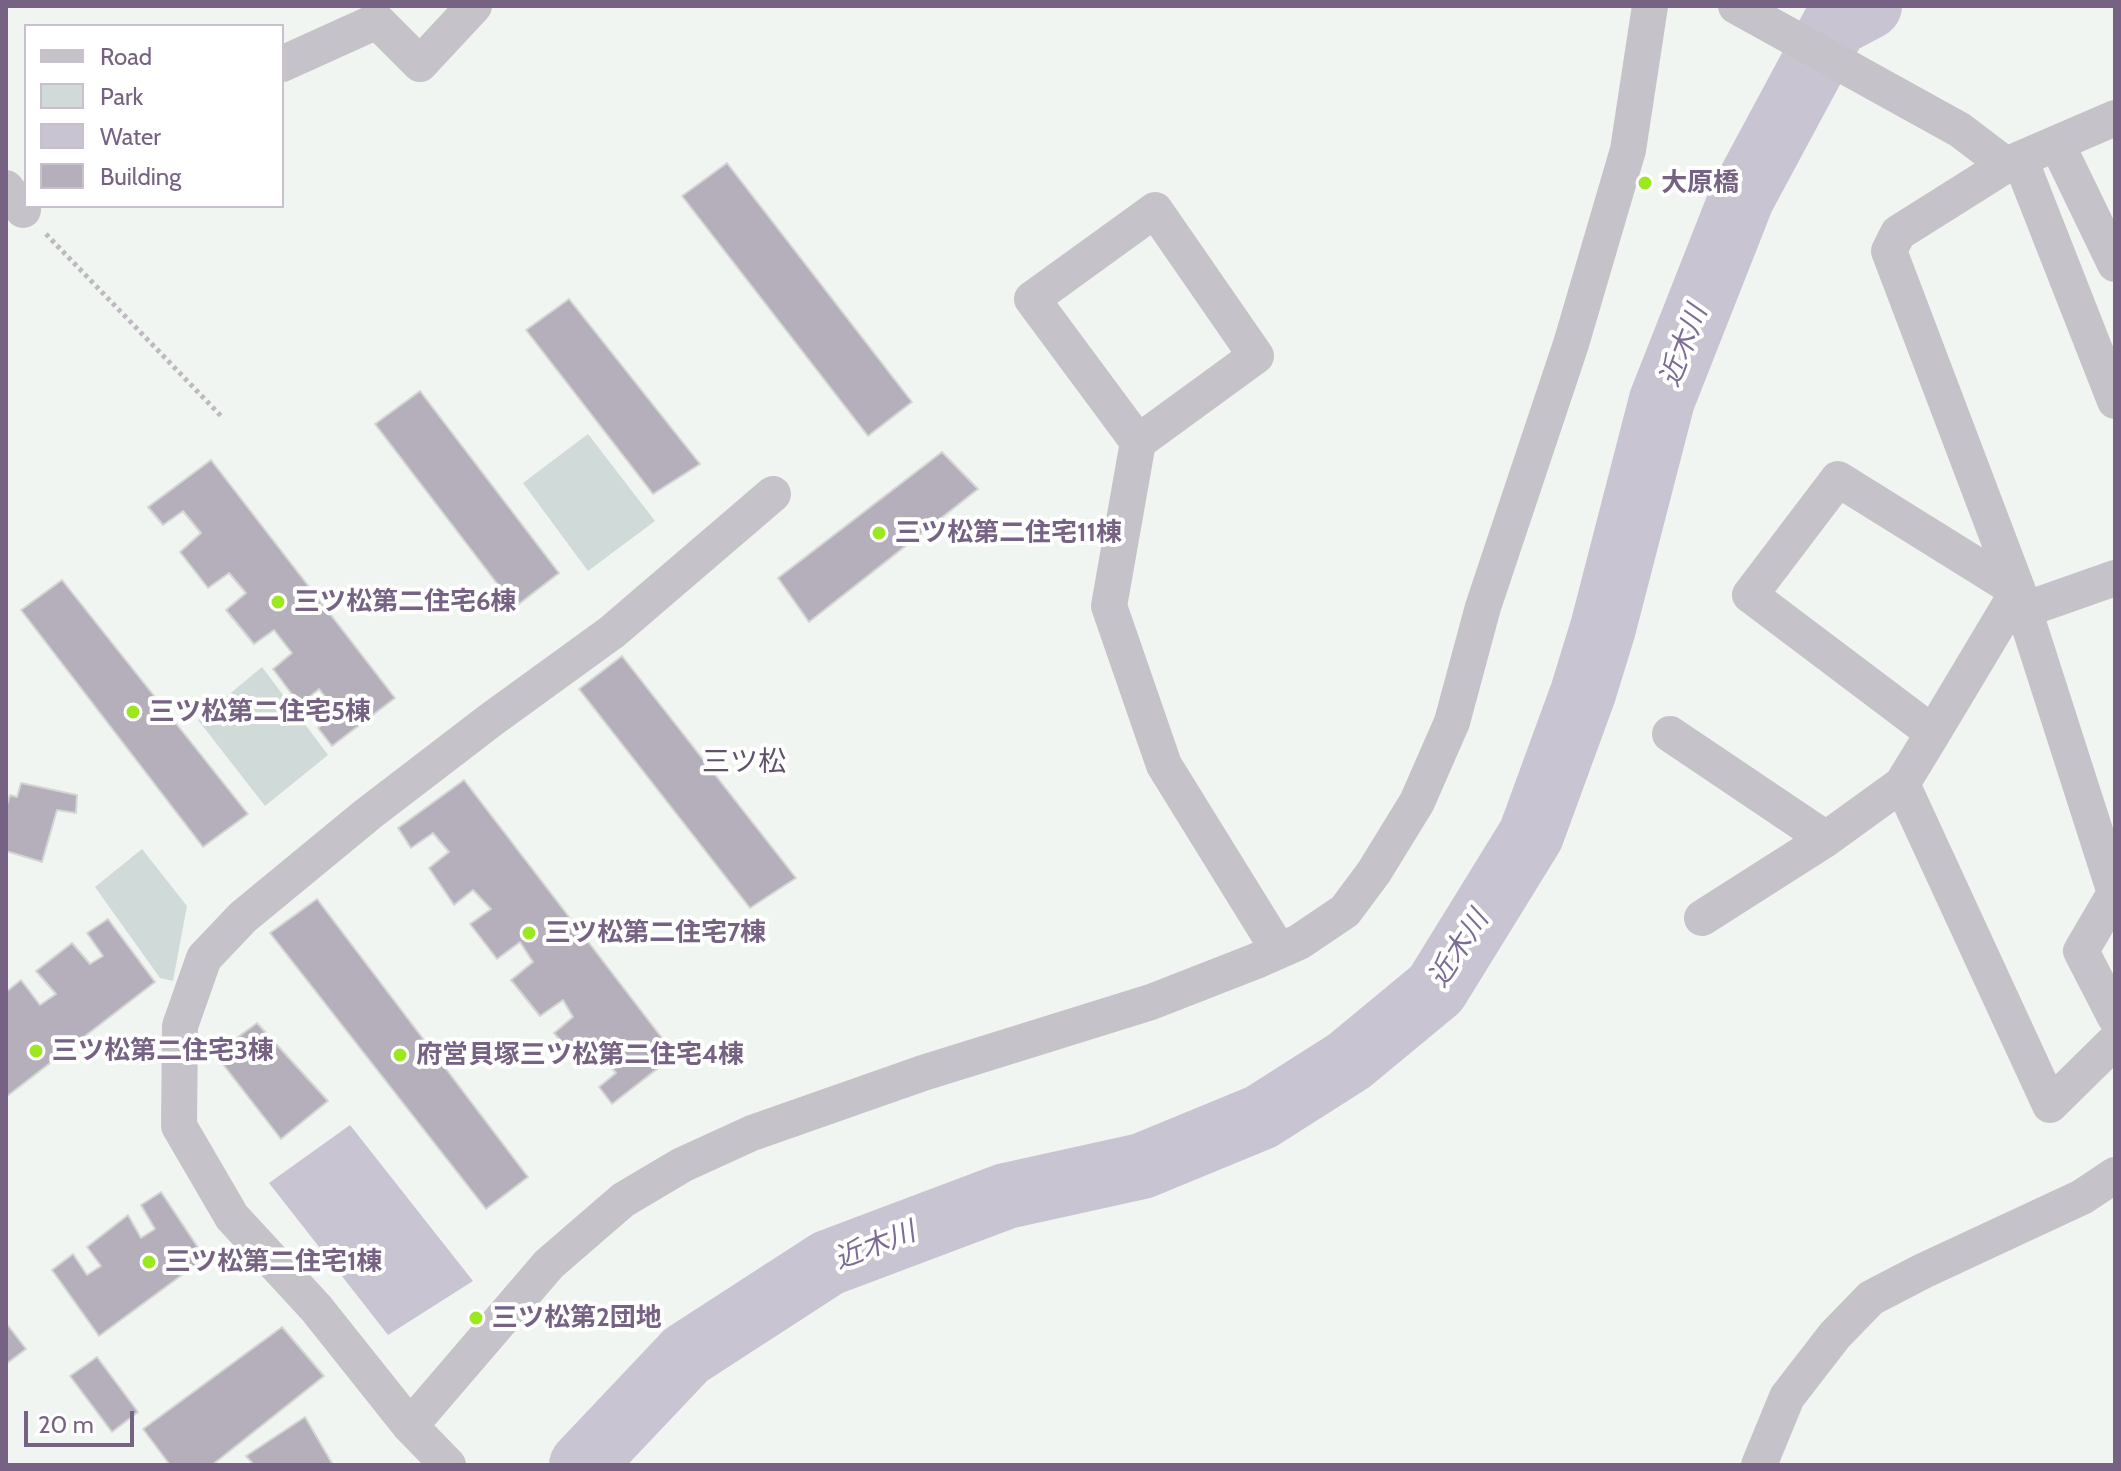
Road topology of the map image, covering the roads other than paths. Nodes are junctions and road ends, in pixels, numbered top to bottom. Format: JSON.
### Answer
{"nodes":[{"id":1,"x":474,"y":6,"type":"edge"},
{"id":2,"x":1650,"y":6,"type":"edge"},
{"id":3,"x":1744,"y":10,"type":"edge"},
{"id":4,"x":284,"y":63,"type":"edge"},
{"id":5,"x":2115,"y":118,"type":"edge"},
{"id":6,"x":2057,"y":144,"type":"junction"},
{"id":7,"x":2013,"y":162,"type":"junction"},
{"id":8,"x":2115,"y":264,"type":"edge"},
{"id":9,"x":2115,"y":401,"type":"edge"},
{"id":10,"x":1138,"y":442,"type":"junction"},
{"id":11,"x":773,"y":494,"type":"dead end"},
{"id":12,"x":2115,"y":578,"type":"edge"},
{"id":13,"x":2021,"y":600,"type":"junction"},
{"id":14,"x":1933,"y":733,"type":"junction"},
{"id":15,"x":1670,"y":734,"type":"dead end"},
{"id":16,"x":1902,"y":784,"type":"junction"},
{"id":17,"x":1826,"y":839,"type":"junction"},
{"id":18,"x":2115,"y":893,"type":"edge"},
{"id":19,"x":1702,"y":918,"type":"dead end"},
{"id":20,"x":1279,"y":951,"type":"junction"},
{"id":21,"x":2115,"y":1017,"type":"edge"},
{"id":22,"x":2115,"y":1041,"type":"edge"},
{"id":23,"x":2115,"y":1175,"type":"edge"},
{"id":24,"x":410,"y":1426,"type":"junction"},
{"id":25,"x":445,"y":1462,"type":"edge"},
{"id":26,"x":1759,"y":1465,"type":"edge"}],
"edges":[{"from":1,"to":4,"type":"street"},
{"from":2,"to":20,"type":"street"},
{"from":3,"to":7,"type":"street"},
{"from":5,"to":6,"type":"street"},
{"from":6,"to":7,"type":"street"},
{"from":6,"to":8,"type":"street"},
{"from":7,"to":9,"type":"street"},
{"from":7,"to":13,"type":"street"},
{"from":10,"to":10,"type":"street"},
{"from":10,"to":20,"type":"street"},
{"from":11,"to":24,"type":"street"},
{"from":12,"to":13,"type":"street"},
{"from":13,"to":14,"type":"street"},
{"from":13,"to":14,"type":"street"},
{"from":13,"to":18,"type":"street"},
{"from":14,"to":16,"type":"street"},
{"from":15,"to":17,"type":"street"},
{"from":16,"to":17,"type":"street"},
{"from":16,"to":22,"type":"street"},
{"from":17,"to":19,"type":"street"},
{"from":18,"to":21,"type":"street"},
{"from":20,"to":24,"type":"street"},
{"from":23,"to":26,"type":"street"},
{"from":24,"to":25,"type":"street"}]}
